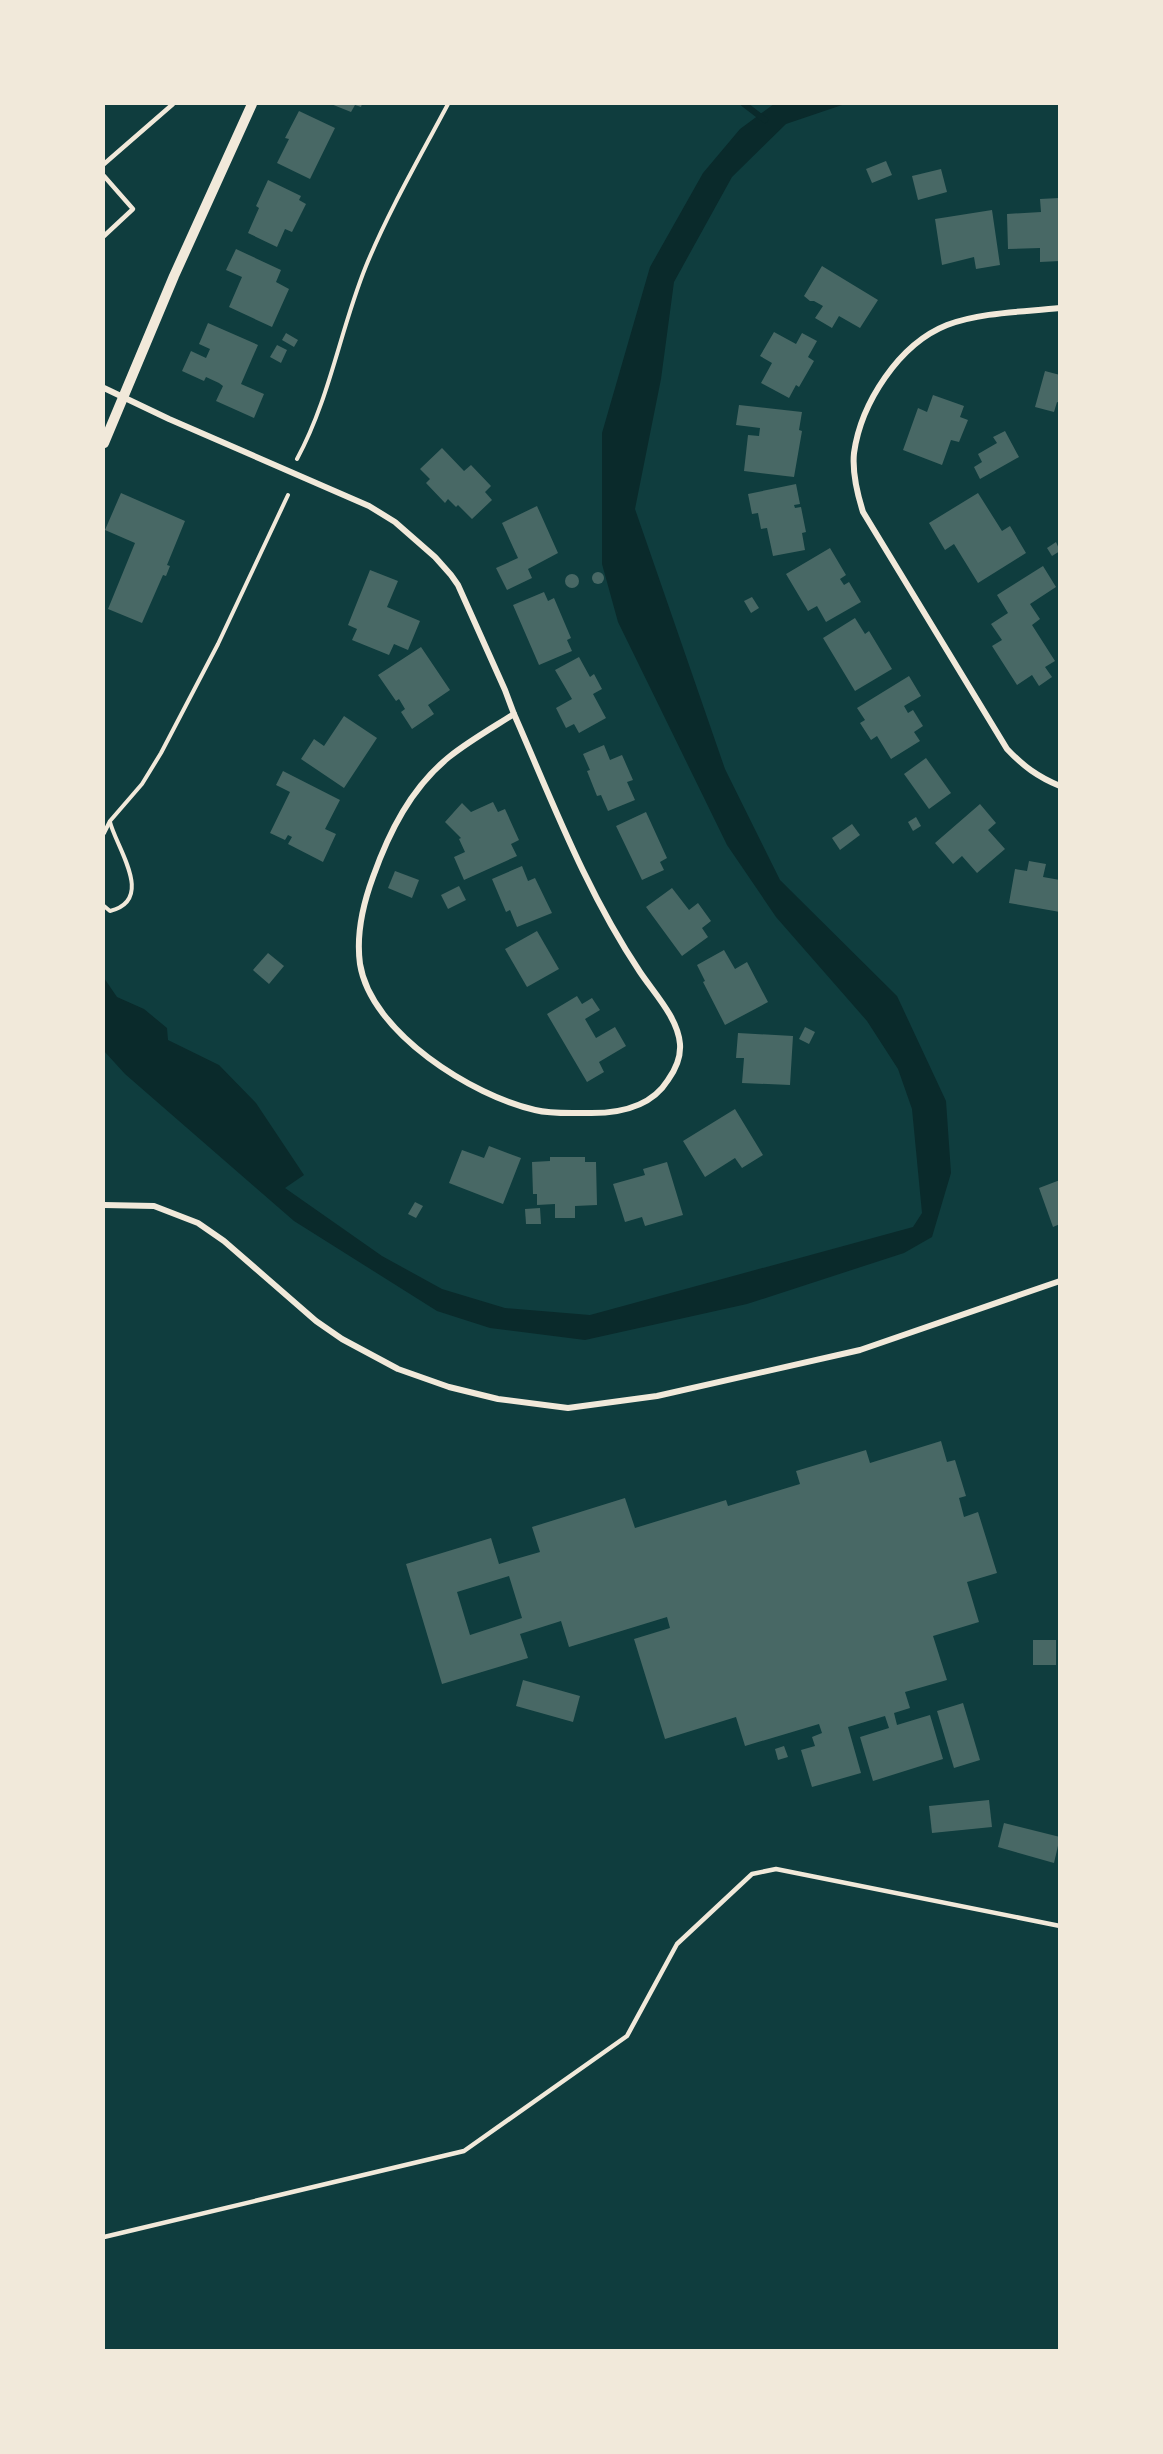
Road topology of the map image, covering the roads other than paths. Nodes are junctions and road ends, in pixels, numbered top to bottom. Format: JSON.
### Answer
{"nodes":[{"id":1,"x":173,"y":104,"type":"edge"},
{"id":2,"x":252,"y":104,"type":"edge"},
{"id":3,"x":104,"y":164,"type":"edge"},
{"id":4,"x":104,"y":176,"type":"edge"},
{"id":5,"x":104,"y":236,"type":"edge"},
{"id":6,"x":1059,"y":308,"type":"edge"},
{"id":7,"x":104,"y":388,"type":"edge"},
{"id":8,"x":124,"y":396,"type":"junction"},
{"id":9,"x":104,"y":443,"type":"edge"},
{"id":10,"x":514,"y":714,"type":"junction"},
{"id":11,"x":1059,"y":786,"type":"edge"},
{"id":12,"x":104,"y":1204,"type":"edge"},
{"id":13,"x":1059,"y":1281,"type":"edge"},
{"id":14,"x":1059,"y":1926,"type":"edge"},
{"id":15,"x":104,"y":2237,"type":"edge"}],
"edges":[{"from":1,"to":3,"type":"lane"},
{"from":2,"to":8,"type":"street"},
{"from":4,"to":5,"type":"lane"},
{"from":6,"to":11,"type":"street"},
{"from":7,"to":8,"type":"street"},
{"from":8,"to":9,"type":"street"},
{"from":8,"to":10,"type":"street"},
{"from":10,"to":10,"type":"street"},
{"from":12,"to":13,"type":"street"},
{"from":14,"to":15,"type":"lane"}]}
